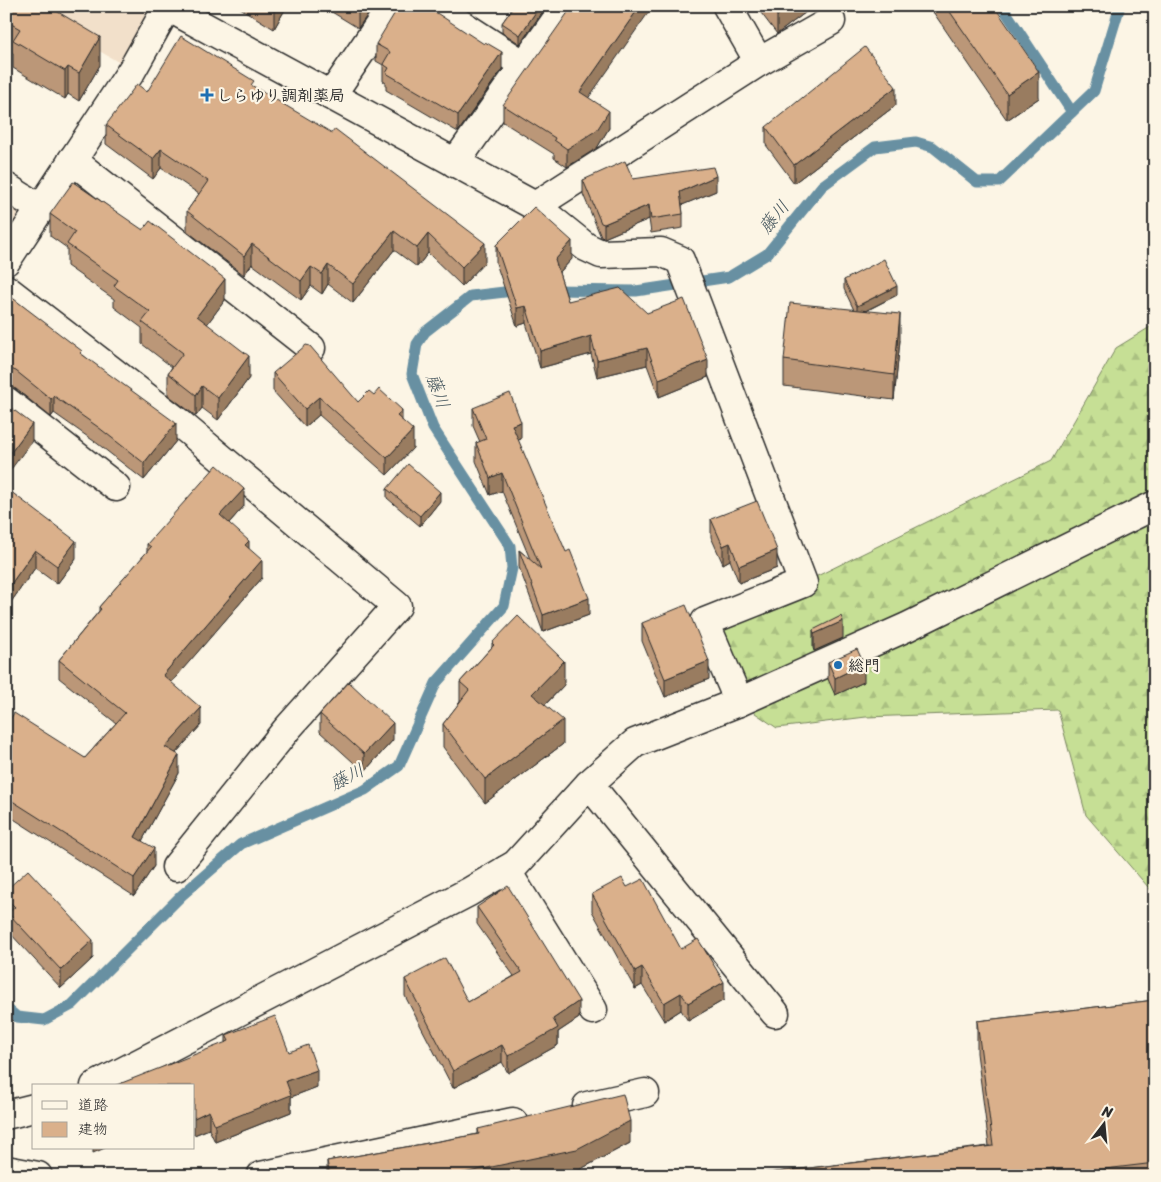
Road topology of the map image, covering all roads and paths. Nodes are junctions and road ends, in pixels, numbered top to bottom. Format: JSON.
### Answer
{"nodes":[{"id":1,"x":392,"y":6,"type":"edge"},
{"id":2,"x":433,"y":6,"type":"edge"},
{"id":3,"x":566,"y":6,"type":"edge"},
{"id":4,"x":727,"y":6,"type":"edge"},
{"id":5,"x":168,"y":7,"type":"edge"},
{"id":6,"x":831,"y":21,"type":"dead end"},
{"id":7,"x":759,"y":62,"type":"junction"},
{"id":8,"x":524,"y":65,"type":"junction"},
{"id":9,"x":331,"y":96,"type":"junction"},
{"id":10,"x":72,"y":160,"type":"junction"},
{"id":11,"x":455,"y":164,"type":"junction"},
{"id":12,"x":6,"y":187,"type":"edge"},
{"id":13,"x":535,"y":206,"type":"junction"},
{"id":14,"x":41,"y":209,"type":"junction"},
{"id":15,"x":6,"y":260,"type":"edge"},
{"id":16,"x":6,"y":289,"type":"edge"},
{"id":17,"x":311,"y":348,"type":"edge"},
{"id":18,"x":6,"y":401,"type":"edge"},
{"id":19,"x":116,"y":487,"type":"dead end"},
{"id":20,"x":1155,"y":505,"type":"edge"},
{"id":21,"x":739,"y":702,"type":"junction"},
{"id":22,"x":589,"y":784,"type":"junction"},
{"id":23,"x":176,"y":867,"type":"dead end"},
{"id":24,"x":506,"y":870,"type":"junction"},
{"id":25,"x":593,"y":1010,"type":"dead end"},
{"id":26,"x":775,"y":1013,"type":"dead end"},
{"id":27,"x":99,"y":1084,"type":"edge"},
{"id":28,"x":645,"y":1093,"type":"dead end"},
{"id":29,"x":32,"y":1108,"type":"edge"},
{"id":30,"x":6,"y":1115,"type":"edge"},
{"id":31,"x":6,"y":1170,"type":"edge"},
{"id":32,"x":38,"y":1176,"type":"edge"},
{"id":33,"x":261,"y":1176,"type":"edge"}],
"edges":[{"from":1,"to":9,"type":"street"},
{"from":2,"to":8,"type":"street"},
{"from":3,"to":8,"type":"street"},
{"from":4,"to":7,"type":"street"},
{"from":5,"to":9,"type":"street"},
{"from":5,"to":10,"type":"street"},
{"from":6,"to":7,"type":"street"},
{"from":7,"to":13,"type":"street"},
{"from":8,"to":11,"type":"street"},
{"from":9,"to":11,"type":"street"},
{"from":10,"to":14,"type":"street"},
{"from":10,"to":17,"type":"street"},
{"from":11,"to":13,"type":"street"},
{"from":12,"to":14,"type":"street"},
{"from":13,"to":21,"type":"street"},
{"from":14,"to":15,"type":"street"},
{"from":16,"to":23,"type":"street"},
{"from":18,"to":19,"type":"street"},
{"from":20,"to":21,"type":"street"},
{"from":21,"to":22,"type":"street"},
{"from":22,"to":24,"type":"street"},
{"from":22,"to":26,"type":"street"},
{"from":24,"to":25,"type":"street"},
{"from":24,"to":27,"type":"street"},
{"from":28,"to":33,"type":"street"},
{"from":29,"to":30,"type":"street"},
{"from":31,"to":32,"type":"street"}]}
